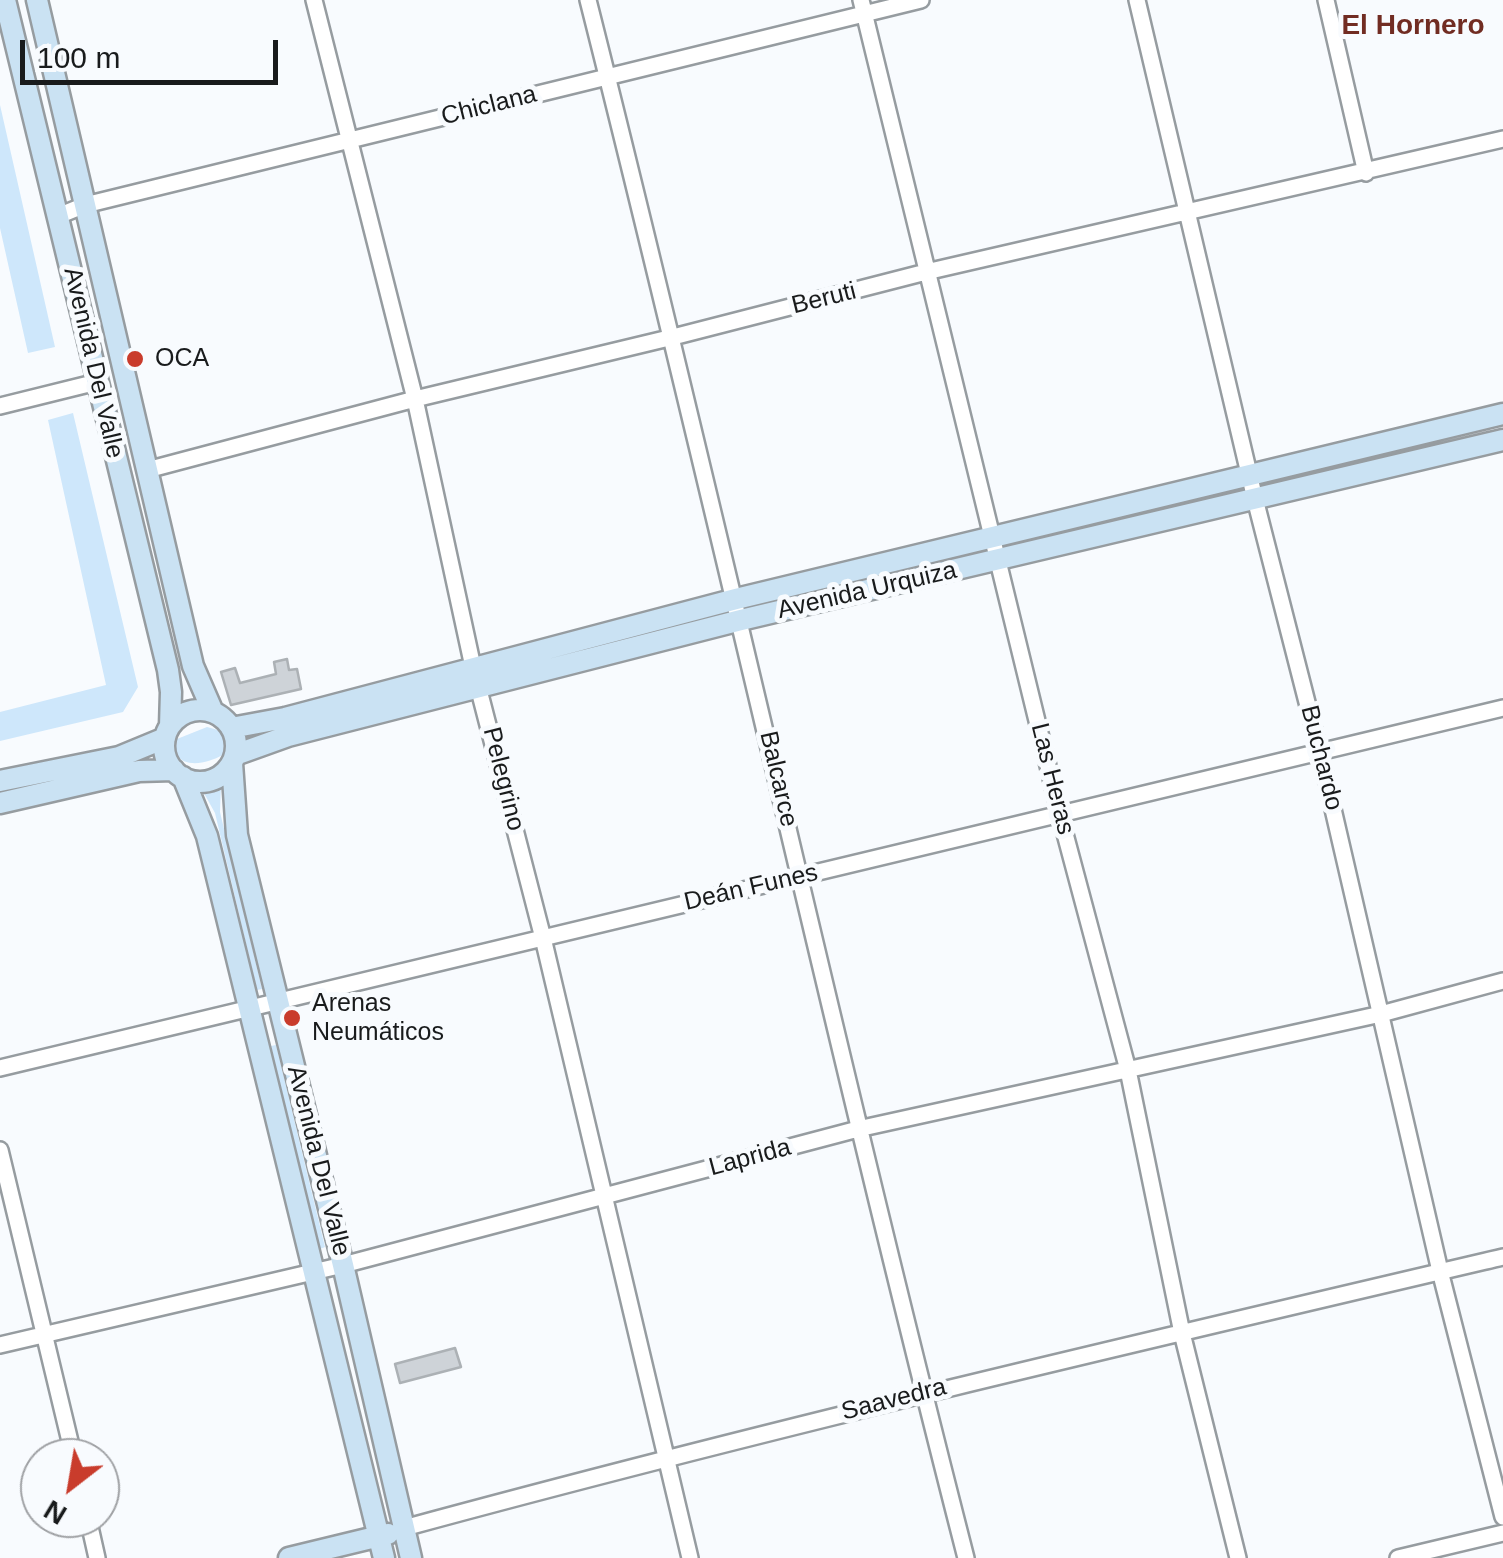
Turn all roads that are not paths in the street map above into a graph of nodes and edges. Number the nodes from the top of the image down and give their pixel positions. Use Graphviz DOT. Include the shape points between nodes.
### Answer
graph roads {
  1 [pos="5,0"];
  2 [pos="37,0"];
  3 [pos="314,0"];
  4 [pos="588,0"];
  5 [pos="921,0"];
  6 [pos="1137,0"];
  7 [pos="1326,0"];
  8 [pos="863,7"];
  9 [pos="607,76"];
  10 [pos="1503,139"];
  11 [pos="350,140"];
  12 [pos="1366,172"];
  13 [pos="85,205"];
  14 [pos="1188,212"];
  15 [pos="58,216"];
  16 [pos="926,272"];
  17 [pos="673,338"];
  18 [pos="97,382"];
  19 [pos="415,399"];
  20 [pos="0,406"];
  21 [pos="1503,414"];
  22 [pos="1503,440"];
  23 [pos="147,470"];
  24 [pos="1249,473"];
  25 [pos="1254,498"];
  26 [pos="994,535"];
  27 [pos="999,560"];
  28 [pos="738,609"];
  29 [pos="473,667"];
  30 [pos="480,688"];
  31 [pos="1503,708"];
  32 [pos="213,712"];
  33 [pos="232,728"];
  34 [pos="167,732"];
  35 [pos="1320,753"];
  36 [pos="233,759"];
  37 [pos="178,774"];
  38 [pos="0,780"];
  39 [pos="0,803"];
  40 [pos="1060,815"];
  41 [pos="801,876"];
  42 [pos="543,938"];
  43 [pos="1503,982"];
  44 [pos="278,1002"];
  45 [pos="251,1008"];
  46 [pos="1381,1014"];
  47 [pos="0,1068"];
  48 [pos="1128,1070"];
  49 [pos="858,1130"];
  50 [pos="0,1150"];
  51 [pos="605,1197"];
  52 [pos="1503,1257"];
  53 [pos="344,1265"];
  54 [pos="315,1269"];
  55 [pos="1440,1272"];
  56 [pos="1182,1334"];
  57 [pos="45,1335"];
  58 [pos="0,1346"];
  59 [pos="924,1393"];
  60 [pos="69,1438"];
  61 [pos="666,1456"];
  62 [pos="1503,1517"];
  63 [pos="404,1528"];
  64 [pos="1503,1533"];
  65 [pos="382,1548"];
  66 [pos="289,1558"];
  67 [pos="412,1558"];
  68 [pos="690,1558"];
  69 [pos="966,1558"];
  70 [pos="1238,1558"];
  71 [pos="1398,1558"];
  1 -- 15 [label="main road, Avenida Del Valle"];
  2 -- 13 [label="main road, Avenida Del Valle"];
  3 -- 11 [label="street, Pelegrino"];
  4 -- 9 [label="street, Balcarce"];
  5 -- 8 [label="street, Chiclana"];
  6 -- 14 [label="street, Buchardo"];
  7 -- 12 [label="street"];
  8 -- 9 [label="street, Chiclana"];
  8 -- 16 [label="street, Las Heras"];
  9 -- 11 [label="street, Chiclana"];
  9 -- 17 [label="street, Balcarce"];
  10 -- 12 [label="street, Beruti"];
  11 -- 13 [label="street, Chiclana"];
  11 -- 19 [label="street, Pelegrino"];
  12 -- 14 [label="street, Beruti"];
  13 -- 15 [label="street, Chiclana"];
  13 -- 23 [label="main road, Avenida Del Valle"];
  14 -- 16 [label="street, Beruti"];
  14 -- 24 [label="street, Buchardo"];
  15 -- 18 [label="main road, Avenida Del Valle"];
  16 -- 17 [label="street, Beruti"];
  16 -- 26 [label="street, Las Heras"];
  17 -- 19 [label="street, Beruti"];
  17 -- 28 [label="street, Balcarce"];
  18 -- 20 [label="street"];
  18 -- 34 [label="main road, Avenida Del Valle" via="168,670"];
  19 -- 23 [label="street, Beruti"];
  19 -- 29 [label="street, Pelegrino"];
  21 -- 24 [label="main road"];
  22 -- 25 [label="main road, Avenida Urquiza"];
  23 -- 32 [label="main road, Avenida Del Valle" via="193,666"];
  24 -- 25 [label="street, Buchardo"];
  24 -- 26 [label="main road"];
  25 -- 27 [label="main road, Avenida Urquiza"];
  25 -- 35 [label="street, Buchardo"];
  26 -- 27 [label="street, Las Heras"];
  26 -- 28 [label="main road"];
  27 -- 28 [label="main road, Avenida Urquiza"];
  27 -- 40 [label="street, Las Heras"];
  28 -- 29 [label="main road"];
  28 -- 30 [label="main road, Avenida Urquiza"];
  28 -- 41 [label="street, Balcarce"];
  29 -- 30 [label="street, Pelegrino"];
  29 -- 33 [label="main road"];
  30 -- 36 [label="main road, Avenida Urquiza" via="288,736"];
  30 -- 42 [label="street, Pelegrino"];
  31 -- 35 [label="street, Deán Funes"];
  32 -- 33 [label="main road"];
  32 -- 34 [label="main road" via="189,712"];
  33 -- 36 [label="main road"];
  34 -- 37 [label="main road" via="164,750"];
  34 -- 38 [label="main road" via="119,757"];
  35 -- 40 [label="street, Deán Funes"];
  35 -- 46 [label="street, Buchardo"];
  36 -- 37 [label="main road" via="205,782"];
  36 -- 44 [label="main road, Avenida Del Valle" via="237,835"];
  37 -- 39 [label="main road" via="140,770"];
  37 -- 45 [label="main road, Avenida Del Valle" via="207,836"];
  40 -- 41 [label="street, Deán Funes"];
  40 -- 48 [label="street, Las Heras"];
  41 -- 42 [label="street, Deán Funes"];
  41 -- 49 [label="street, Balcarce"];
  42 -- 44 [label="street, Deán Funes"];
  42 -- 51 [label="street, Pelegrino"];
  43 -- 46 [label="street, Laprida"];
  44 -- 45 [label="street, Deán Funes"];
  44 -- 53 [label="main road, Avenida Del Valle"];
  45 -- 47 [label="street, Deán Funes"];
  45 -- 54 [label="main road, Avenida Del Valle"];
  46 -- 48 [label="street, Laprida"];
  46 -- 55 [label="street, Buchardo"];
  48 -- 49 [label="street, Laprida"];
  48 -- 56 [label="street, Las Heras"];
  49 -- 51 [label="street, Laprida"];
  49 -- 59 [label="street, Balcarce"];
  50 -- 57 [label="street"];
  51 -- 53 [label="street, Laprida"];
  51 -- 61 [label="street, Pelegrino"];
  52 -- 55 [label="street, Saavedra"];
  53 -- 54 [label="street, Laprida"];
  53 -- 63 [label="main road, Avenida Del Valle"];
  54 -- 57 [label="street, Laprida"];
  54 -- 65 [label="main road, Avenida Del Valle"];
  55 -- 56 [label="street, Saavedra"];
  55 -- 62 [label="street, Buchardo"];
  56 -- 59 [label="street, Saavedra"];
  56 -- 70 [label="street, Las Heras"];
  57 -- 58 [label="street, Laprida"];
  57 -- 60 [label="street"];
  59 -- 61 [label="street, Saavedra"];
  59 -- 69 [label="street, Balcarce"];
  61 -- 63 [label="street, Saavedra"];
  61 -- 68 [label="street, Pelegrino"];
  63 -- 65 [label="main road, Saavedra"];
  63 -- 67 [label="main road, Avenida Del Valle"];
  64 -- 71 [label="street"];
  65 -- 66 [label="main road, Saavedra"];
}
